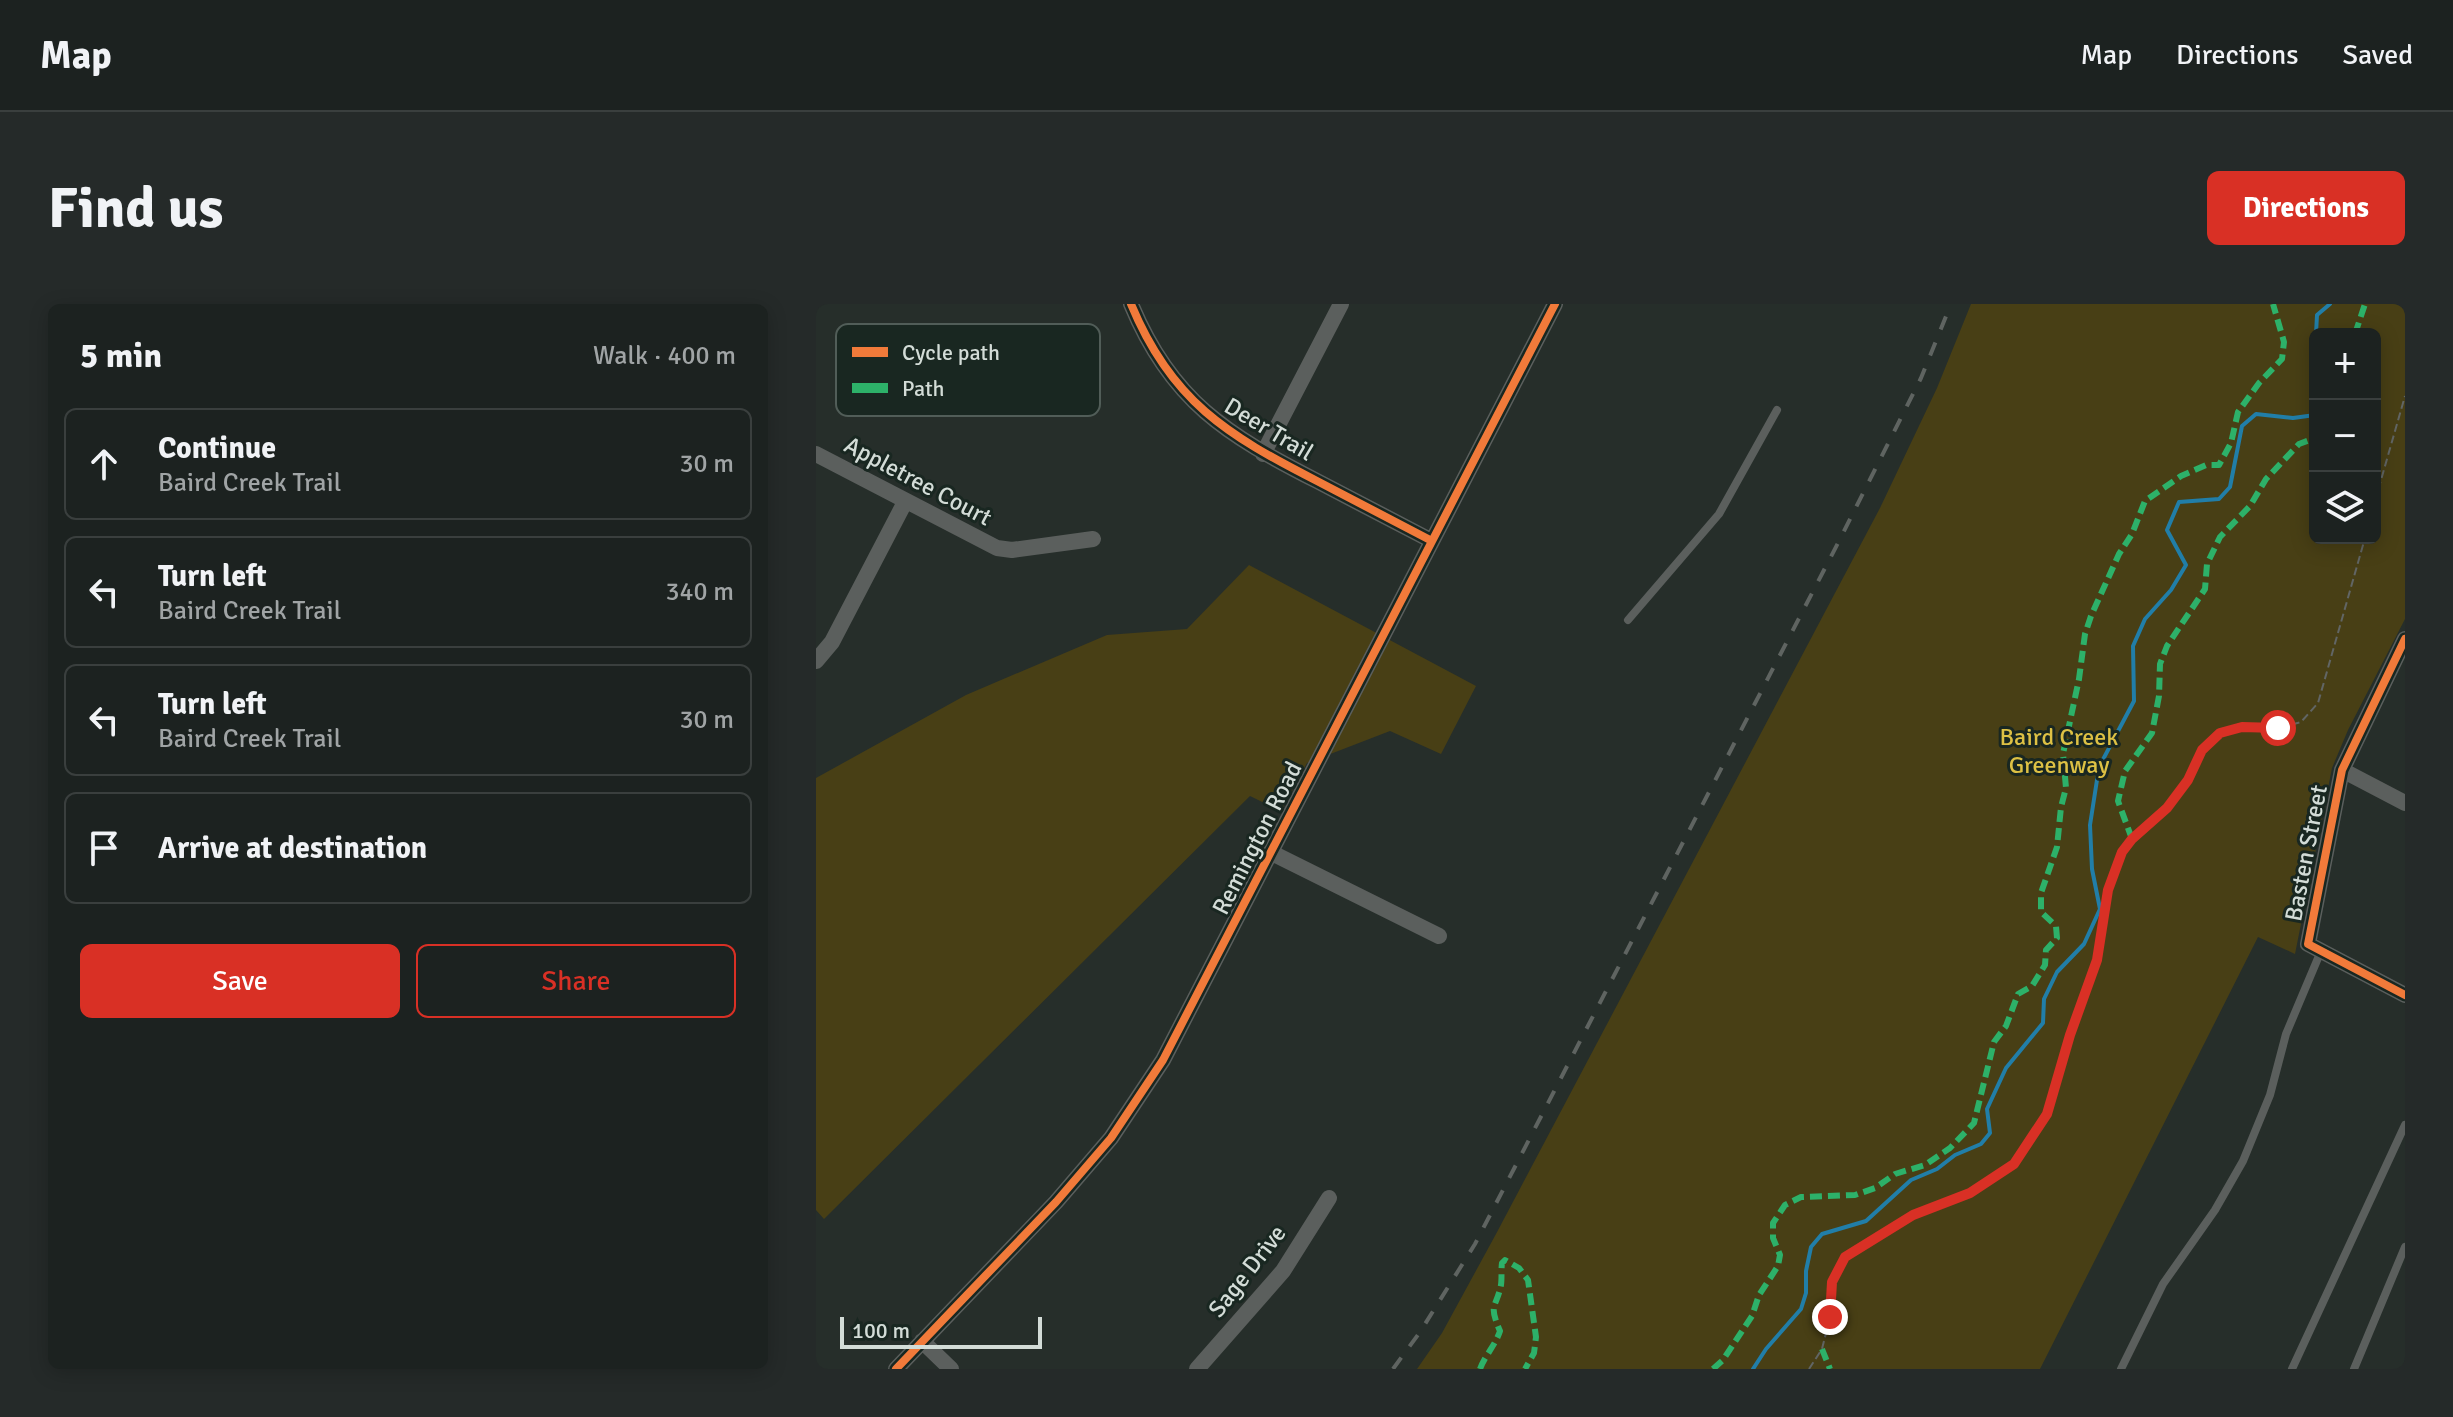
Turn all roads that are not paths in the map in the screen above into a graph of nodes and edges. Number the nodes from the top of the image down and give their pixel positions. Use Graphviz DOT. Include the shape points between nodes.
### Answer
graph roads {
  1 [pos="1131,304"];
  2 [pos="1341,304"];
  3 [pos="1555,304"];
  4 [pos="1777,410"];
  5 [pos="816,454"];
  6 [pos="1263,454"];
  7 [pos="905,502"];
  8 [pos="1093,539"];
  9 [pos="1432,541"];
  10 [pos="1628,620"];
  11 [pos="2405,639"];
  12 [pos="816,661"];
  13 [pos="2342,770"];
  14 [pos="2405,803"];
  15 [pos="1272,853"];
  16 [pos="1439,936"];
  17 [pos="2315,948"];
  18 [pos="2405,995"];
  19 [pos="2405,1125"];
  20 [pos="1329,1198"];
  21 [pos="2405,1247"];
  22 [pos="922,1341"];
  23 [pos="896,1369"];
  24 [pos="951,1369"];
  25 [pos="1197,1369"];
  26 [pos="2121,1369"];
  27 [pos="2292,1369"];
  28 [pos="2354,1369"];
  1 -- 6 [label="street, Deer Trail" via="1153,351 1188,397"];
  2 -- 6 [label="street"];
  3 -- 9 [label="street, Remington Road"];
  4 -- 10 [label="lane" via="1719,514"];
  5 -- 7 [label="street, Appletree Court"];
  6 -- 9 [label="street, Deer Trail"];
  7 -- 8 [label="street, Appletree Court" via="997,548"];
  7 -- 12 [label="street" via="832,642"];
  9 -- 15 [label="street, Remington Road"];
  11 -- 13 [label="street, Basten Street"];
  13 -- 14 [label="street"];
  13 -- 17 [label="street, Basten Street"];
  15 -- 16 [label="street"];
  15 -- 22 [label="street, Remington Road" via="1163,1060 1111,1138"];
  17 -- 18 [label="street"];
  17 -- 26 [label="lane" via="2270,1095 2243,1161 2163,1284"];
  19 -- 27 [label="lane"];
  20 -- 25 [label="street, Sage Drive" via="1283,1271"];
  21 -- 28 [label="lane"];
  22 -- 23 [label="street, Remington Road"];
  22 -- 24 [label="street"];
}
